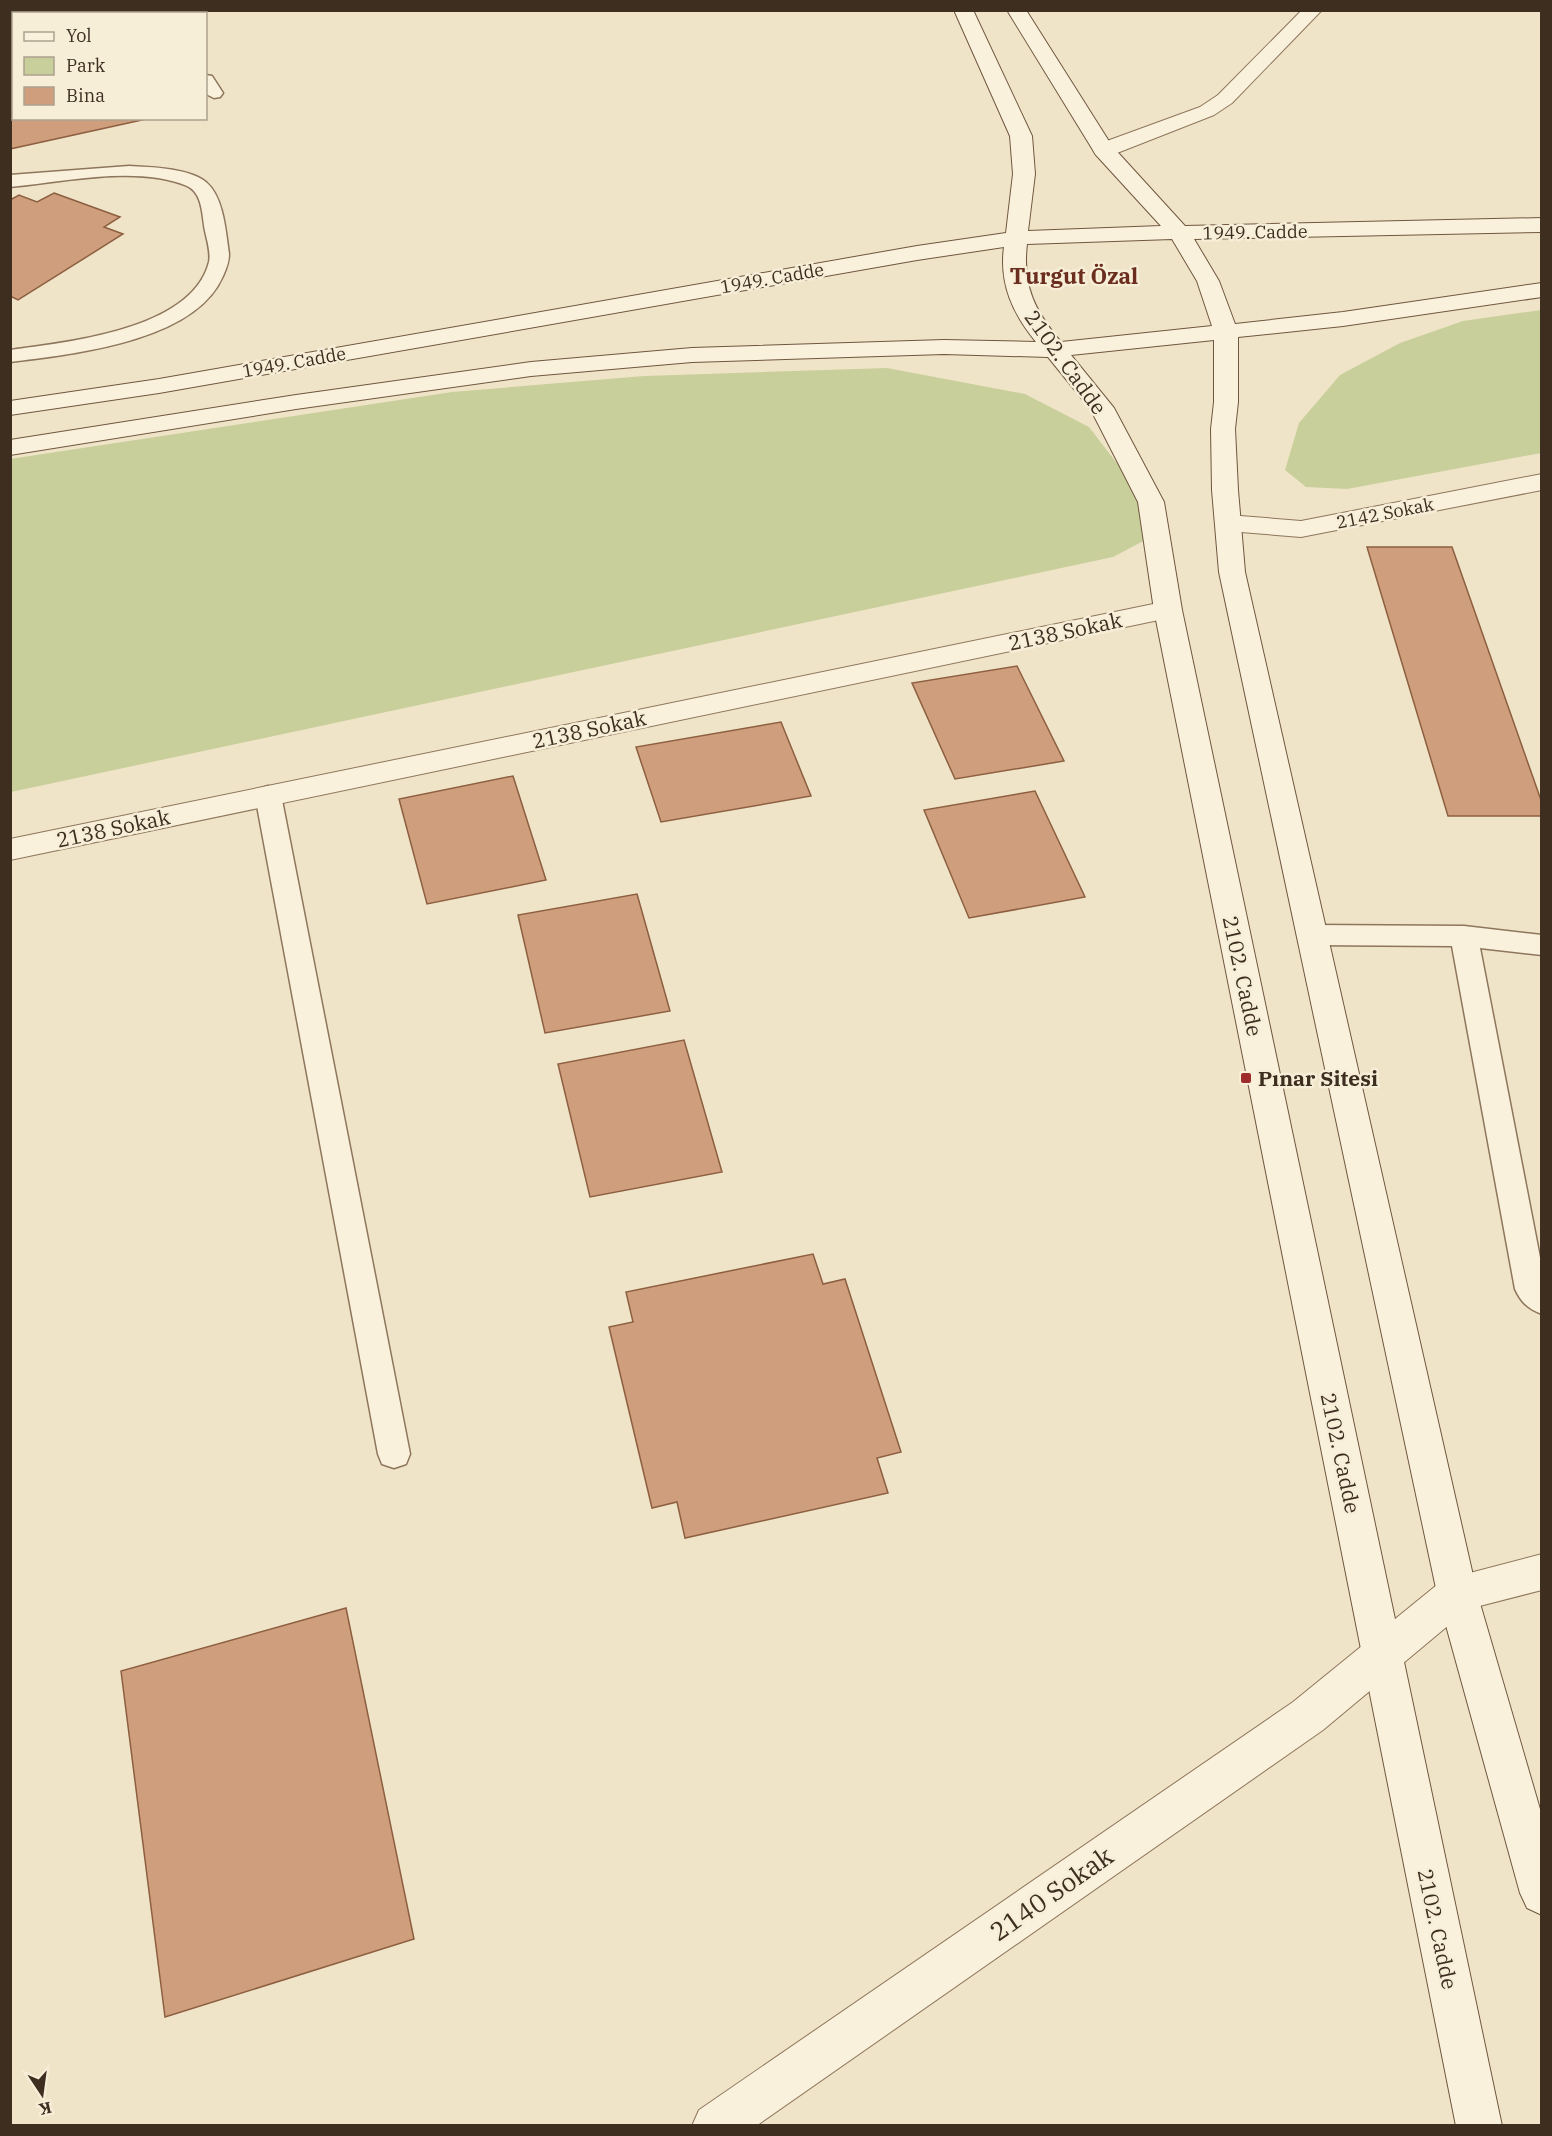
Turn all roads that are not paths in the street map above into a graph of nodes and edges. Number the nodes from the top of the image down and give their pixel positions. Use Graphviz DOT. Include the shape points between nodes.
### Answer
graph roads {
  1 [pos="963,10"];
  2 [pos="1016,10"];
  3 [pos="1312,10"];
  4 [pos="1104,150"];
  5 [pos="10,181"];
  6 [pos="1542,225"];
  7 [pos="1180,234"];
  8 [pos="1017,238"];
  9 [pos="1542,290"];
  10 [pos="1226,332"];
  11 [pos="1054,350"];
  12 [pos="10,356"];
  13 [pos="10,408"];
  14 [pos="10,448"];
  15 [pos="1542,482"];
  16 [pos="1228,523"];
  17 [pos="1168,610"];
  18 [pos="268,795"];
  19 [pos="10,850"];
  20 [pos="1312,934"];
  21 [pos="1464,936"];
  22 [pos="1542,945"];
  23 [pos="1542,1300"];
  24 [pos="394,1454"];
  25 [pos="1542,1572"];
  26 [pos="1457,1593"];
  27 [pos="1382,1653"];
  28 [pos="1542,1893"];
  29 [pos="715,2126"];
  30 [pos="1479,2126"];
  1 -- 8 [label="street, 2102. Cadde" via="1021,136 1024,174"];
  2 -- 4 [label="street"];
  3 -- 4 [label="street" via="1225,99 1207,111"];
  4 -- 7 [label="street"];
  5 -- 12 [label="lane" via="121,172 185,179 206,192 219,252 216,270 206,289 156,324 107,341"];
  6 -- 7 [label="street, 1949. Cadde"];
  7 -- 8 [label="street, 1949. Cadde"];
  7 -- 10 [label="street" via="1208,281"];
  8 -- 11 [label="street, 2102. Cadde" via="1013,263 1017,290 1030,320"];
  8 -- 13 [label="street, 1949. Cadde" via="159,386"];
  9 -- 10 [label="street, 1949. Cadde"];
  10 -- 11 [label="street, 1949. Cadde"];
  10 -- 16 [label="street" via="1223,429"];
  11 -- 14 [label="street, 1949. Cadde" via="944,348 692,355 531,369"];
  11 -- 17 [label="street, 2102. Cadde" via="1102,408 1151,502"];
  15 -- 16 [label="street, 2142 Sokak" via="1301,530"];
  16 -- 20 [label="street" via="1232,572"];
  17 -- 18 [label="street, 2138 Sokak"];
  17 -- 27 [label="street, 2102. Cadde"];
  18 -- 19 [label="street, 2138 Sokak"];
  18 -- 24 [label="lane"];
  20 -- 21 [label="lane"];
  20 -- 26 [label="street"];
  21 -- 22 [label="lane"];
  21 -- 23 [label="lane" via="1530,1289"];
  25 -- 26 [label="street"];
  26 -- 27 [label="street, 2140 Sokak"];
  26 -- 28 [label="street"];
  27 -- 29 [label="street, 2140 Sokak" via="1308,1716"];
  27 -- 30 [label="street, 2102. Cadde"];
}
